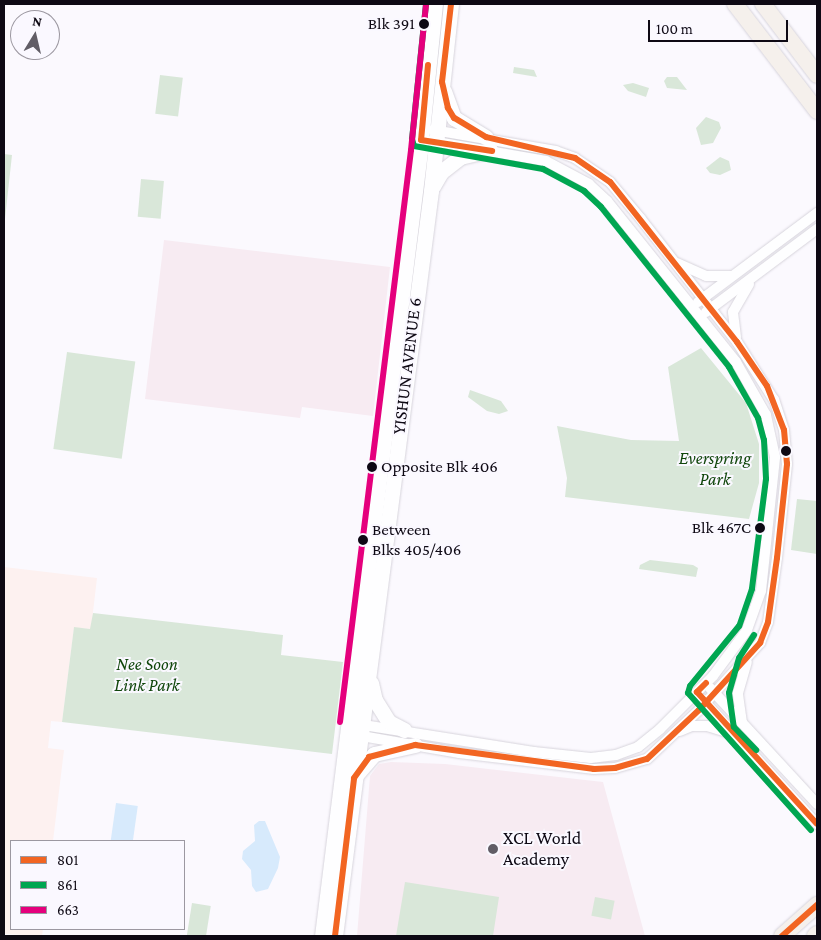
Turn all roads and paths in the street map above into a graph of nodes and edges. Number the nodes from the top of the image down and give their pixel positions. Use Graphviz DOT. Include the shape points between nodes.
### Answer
graph roads {
  1 [pos="435,4"];
  2 [pos="451,4"];
  3 [pos="735,4"];
  4 [pos="763,4"];
  5 [pos="817,75"];
  6 [pos="442,82"];
  7 [pos="817,110"];
  8 [pos="429,135"];
  9 [pos="488,144"];
  10 [pos="431,191"];
  11 [pos="817,213"];
  12 [pos="817,229"];
  13 [pos="674,261"];
  14 [pos="732,276"];
  15 [pos="752,279"];
  16 [pos="702,299"];
  17 [pos="691,307"];
  18 [pos="710,309"];
  19 [pos="699,318"];
  20 [pos="737,342"];
  21 [pos="380,592"];
  22 [pos="362,623"];
  23 [pos="747,661"];
  24 [pos="370,671"];
  25 [pos="706,684"];
  26 [pos="697,692"];
  27 [pos="715,693"];
  28 [pos="706,702"];
  29 [pos="742,723"];
  30 [pos="355,729"];
  31 [pos="404,730"];
  32 [pos="677,732"];
  33 [pos="734,734"];
  34 [pos="415,744"];
  35 [pos="354,778"];
  36 [pos="817,804"];
  37 [pos="817,824"];
  38 [pos="817,905"];
  39 [pos="322,936"];
  40 [pos="335,936"];
  41 [pos="782,936"];
  1 -- 8 [label="main road, YISHUN AVENUE 6"];
  2 -- 6 [label="main road, YISHUN AVENUE 6"];
  3 -- 7 [label="main road"];
  4 -- 5 [label="main road"];
  6 -- 8 [label="main road, YISHUN AVENUE 6"];
  6 -- 9 [label="main road" via="448,108 454,118"];
  8 -- 9 [label="street"];
  8 -- 10 [label="main road, YISHUN AVENUE 6"];
  8 -- 22 [label="main road, YISHUN AVENUE 6"];
  9 -- 10 [label="main road" via="460,157 442,172"];
  9 -- 13 [label="street" via="556,151 593,168 610,182"];
  9 -- 17 [label="street" via="546,160 588,184 607,201"];
  10 -- 21 [label="main road, YISHUN AVENUE 6"];
  11 -- 14 [label="street"];
  12 -- 15 [label="street"];
  13 -- 14 [label="street" via="706,276"];
  13 -- 16 [label="street"];
  14 -- 16 [label="street"];
  15 -- 18 [label="street"];
  15 -- 20 [label="street" via="732,312"];
  16 -- 17 [label="street"];
  16 -- 18 [label="street"];
  17 -- 19 [label="street"];
  18 -- 19 [label="street"];
  18 -- 20 [label="street"];
  19 -- 25 [label="street" via="751,386 766,415 775,458 761,591 756,610 734,651"];
  20 -- 23 [label="street" via="774,400 784,430 787,464 768,622 760,643"];
  21 -- 22 [label="main road" via="374,602 372,618"];
  21 -- 24 [label="main road, YISHUN AVENUE 6"];
  22 -- 30 [label="main road, YISHUN AVENUE 6"];
  23 -- 27 [label="street"];
  23 -- 29 [label="street" via="738,693"];
  24 -- 30 [label="main road, YISHUN AVENUE 6"];
  24 -- 31 [label="main road" via="372,693 379,706 389,722"];
  25 -- 26 [label="street"];
  25 -- 27 [label="street"];
  26 -- 28 [label="street"];
  26 -- 31 [label="street" via="646,741 616,755 591,758 534,752"];
  27 -- 28 [label="street"];
  27 -- 29 [label="street"];
  28 -- 32 [label="street"];
  28 -- 33 [label="street"];
  29 -- 36 [label="street"];
  30 -- 31 [label="street"];
  30 -- 34 [label="street"];
  30 -- 35 [label="main road, YISHUN AVENUE 6"];
  30 -- 39 [label="main road, YISHUN AVENUE 6"];
  32 -- 33 [label="street" via="692,726 707,726"];
  32 -- 34 [label="street" via="647,759 615,768 594,769"];
  33 -- 37 [label="street"];
  34 -- 35 [label="main road" via="374,754"];
  35 -- 40 [label="main road, YISHUN AVENUE 6"];
  38 -- 41 [label="main road"];
}
